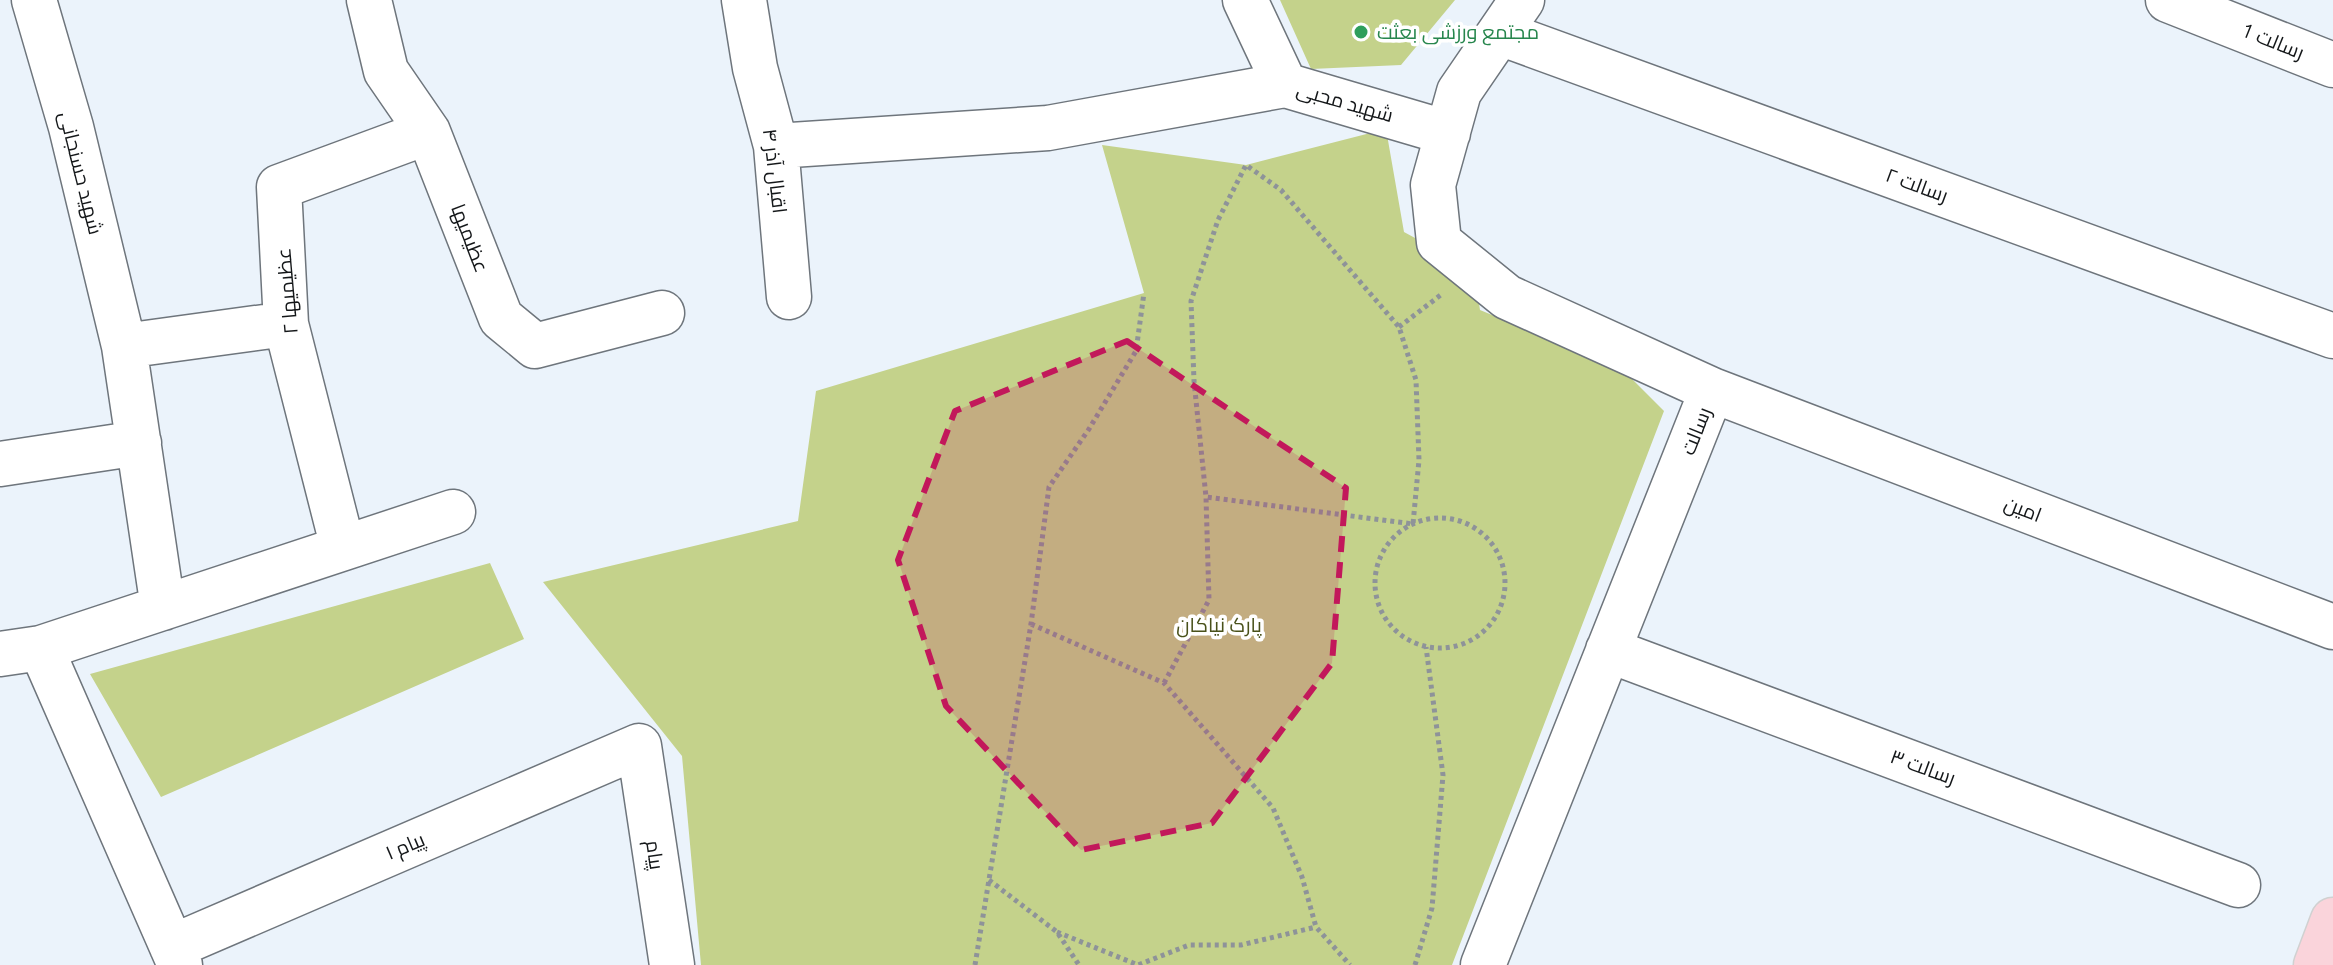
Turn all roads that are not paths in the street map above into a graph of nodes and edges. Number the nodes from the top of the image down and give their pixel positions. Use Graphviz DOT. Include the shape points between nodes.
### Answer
graph roads {
  1 [pos="34,0"];
  2 [pos="369,0"];
  3 [pos="744,0"];
  4 [pos="1245,0"];
  5 [pos="2168,0"];
  6 [pos="1511,16"];
  7 [pos="2333,65"];
  8 [pos="1285,85"];
  9 [pos="428,132"];
  10 [pos="1448,133"];
  11 [pos="776,146"];
  12 [pos="789,297"];
  13 [pos="662,313"];
  14 [pos="286,324"];
  15 [pos="2333,336"];
  16 [pos="124,346"];
  17 [pos="1712,390"];
  18 [pos="139,443"];
  19 [pos="0,464"];
  20 [pos="453,512"];
  21 [pos="343,548"];
  22 [pos="163,608"];
  23 [pos="2333,627"];
  24 [pos="1608,650"];
  25 [pos="21,651"];
  26 [pos="639,746"];
  27 [pos="2238,885"];
  28 [pos="2333,920"];
  29 [pos="176,956"];
  30 [pos="672,965"];
  31 [pos="1483,965"];
  32 [pos="2316,965"];
  1 -- 16 [label="street, شهید حسنجانی"];
  2 -- 9 [label="street, عظیمیها" via="386,71"];
  3 -- 11 [label="street, اقبال آذر ۴"];
  4 -- 8 [label="street, شهید محبی"];
  5 -- 7 [label="street, رسالت 1"];
  6 -- 10 [label="street, رسالت" via="1459,92"];
  6 -- 15 [label="street, رسالت ۲"];
  8 -- 10 [label="street, شهید محبی"];
  8 -- 11 [label="street" via="1048,128"];
  9 -- 13 [label="street, عظیمیها" via="501,318 535,346"];
  9 -- 14 [label="street, عظیمیها ۲" via="279,187"];
  10 -- 17 [label="street, رسالت" via="1433,185 1439,242 1507,297"];
  11 -- 12 [label="street, اقبال آذر ۴"];
  14 -- 16 [label="street"];
  14 -- 21 [label="street, عظیمیها ۲"];
  16 -- 18 [label="street, شهید حسنجانی"];
  17 -- 23 [label="street, امین"];
  17 -- 24 [label="street, رسالت"];
  18 -- 19 [label="street"];
  18 -- 22 [label="street, شهید حسنجانی"];
  20 -- 21 [label="street"];
  21 -- 22 [label="street"];
  22 -- 25 [label="street"];
  24 -- 27 [label="street, رسالت ۳"];
  24 -- 31 [label="street, رسالت"];
  25 -- 29 [label="street"];
  26 -- 29 [label="street, پیام ۱"];
  26 -- 30 [label="street, پیام"];
  28 -- 32 [label="main road"];
}
